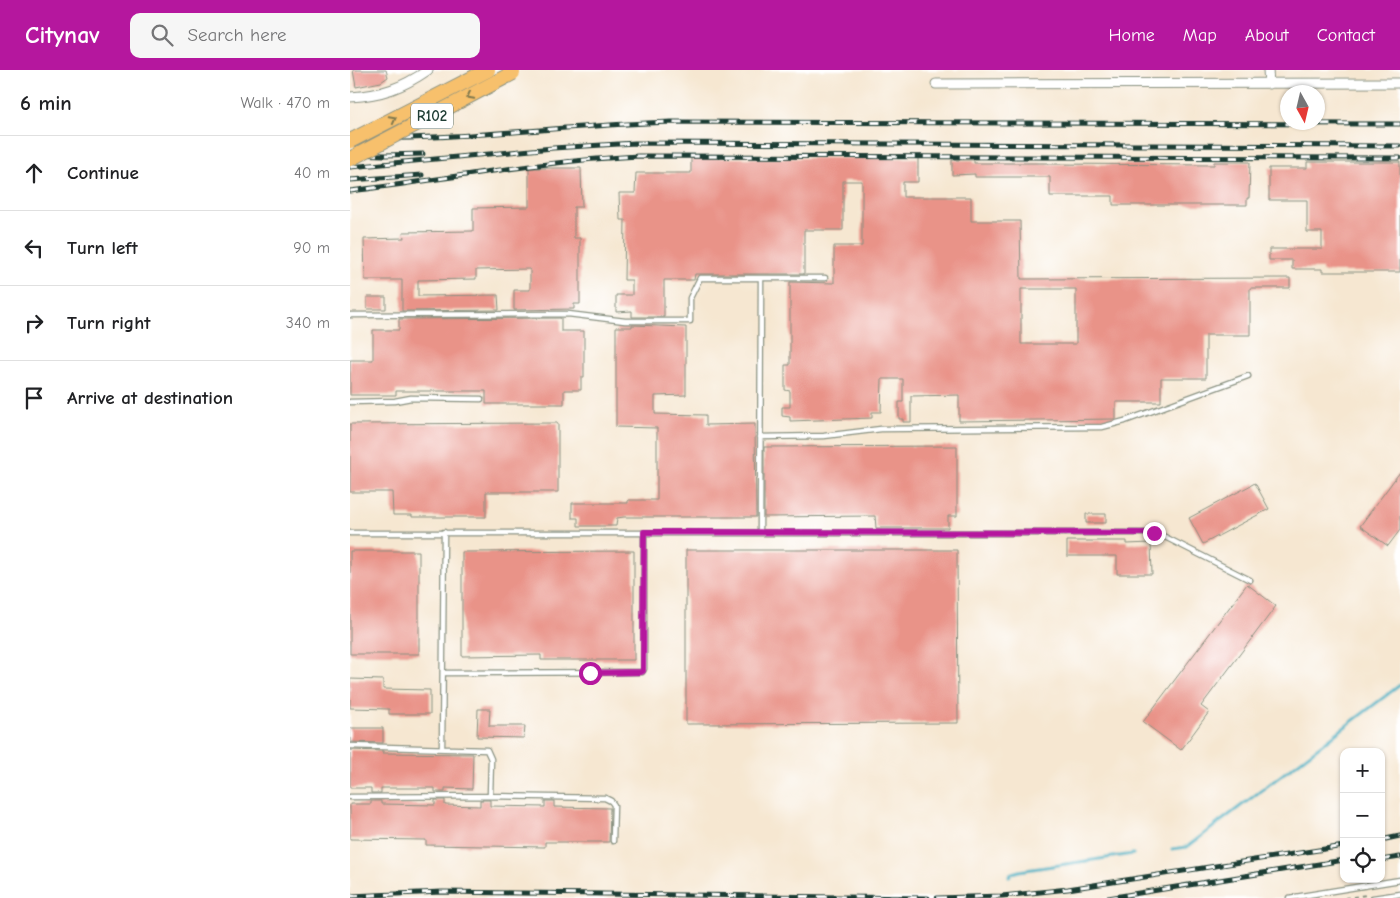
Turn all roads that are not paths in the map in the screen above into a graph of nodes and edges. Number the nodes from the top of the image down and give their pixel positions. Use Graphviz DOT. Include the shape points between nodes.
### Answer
graph roads {
  1 [pos="428,70"];
  2 [pos="488,70"];
  3 [pos="1268,70"];
  4 [pos="514,73"];
  5 [pos="1400,83"];
  6 [pos="936,84"];
  7 [pos="1268,84"];
  8 [pos="350,97"];
  9 [pos="350,141"];
  10 [pos="350,159"];
  11 [pos="761,278"];
  12 [pos="825,278"];
  13 [pos="350,315"];
  14 [pos="1248,376"];
  15 [pos="481,399"];
  16 [pos="350,402"];
  17 [pos="760,437"];
  18 [pos="444,532"];
  19 [pos="644,532"];
  20 [pos="350,533"];
  21 [pos="760,533"];
  22 [pos="1250,580"];
  23 [pos="443,673"];
  24 [pos="350,746"];
  25 [pos="442,747"];
  26 [pos="350,796"];
  27 [pos="490,796"];
  28 [pos="613,841"];
  29 [pos="1400,880"];
  30 [pos="1400,894"];
  31 [pos="1288,898"];
  32 [pos="1373,898"];
  1 -- 8 [label="street" via="398,88"];
  9 -- 2 [label="main road, R102, one-way, bridge"];
  3 -- 7 [label="street"];
  4 -- 10 [label="main road, R102, one-way, bridge"];
  5 -- 7 [label="street"];
  6 -- 7 [label="street"];
  11 -- 12 [label="lane"];
  11 -- 13 [label="lane" via="700,278 690,298 690,321 625,321 568,314"];
  11 -- 17 [label="lane"];
  14 -- 17 [label="lane" via="1102,427 881,428 824,436"];
  15 -- 16 [label="lane" via="411,398"];
  17 -- 21 [label="lane"];
  18 -- 19 [label="lane"];
  18 -- 20 [label="lane"];
  18 -- 23 [label="lane"];
  19 -- 21 [label="lane"];
  19 -- 23 [label="lane" via="642,672"];
  21 -- 22 [label="lane" via="1158,534"];
  23 -- 25 [label="lane"];
  24 -- 25 [label="lane"];
  25 -- 27 [label="lane" via="487,750 491,759"];
  26 -- 27 [label="lane"];
  27 -- 28 [label="lane" via="605,798 614,805"];
  29 -- 31 [label="lane"];
  30 -- 32 [label="lane"];
}
